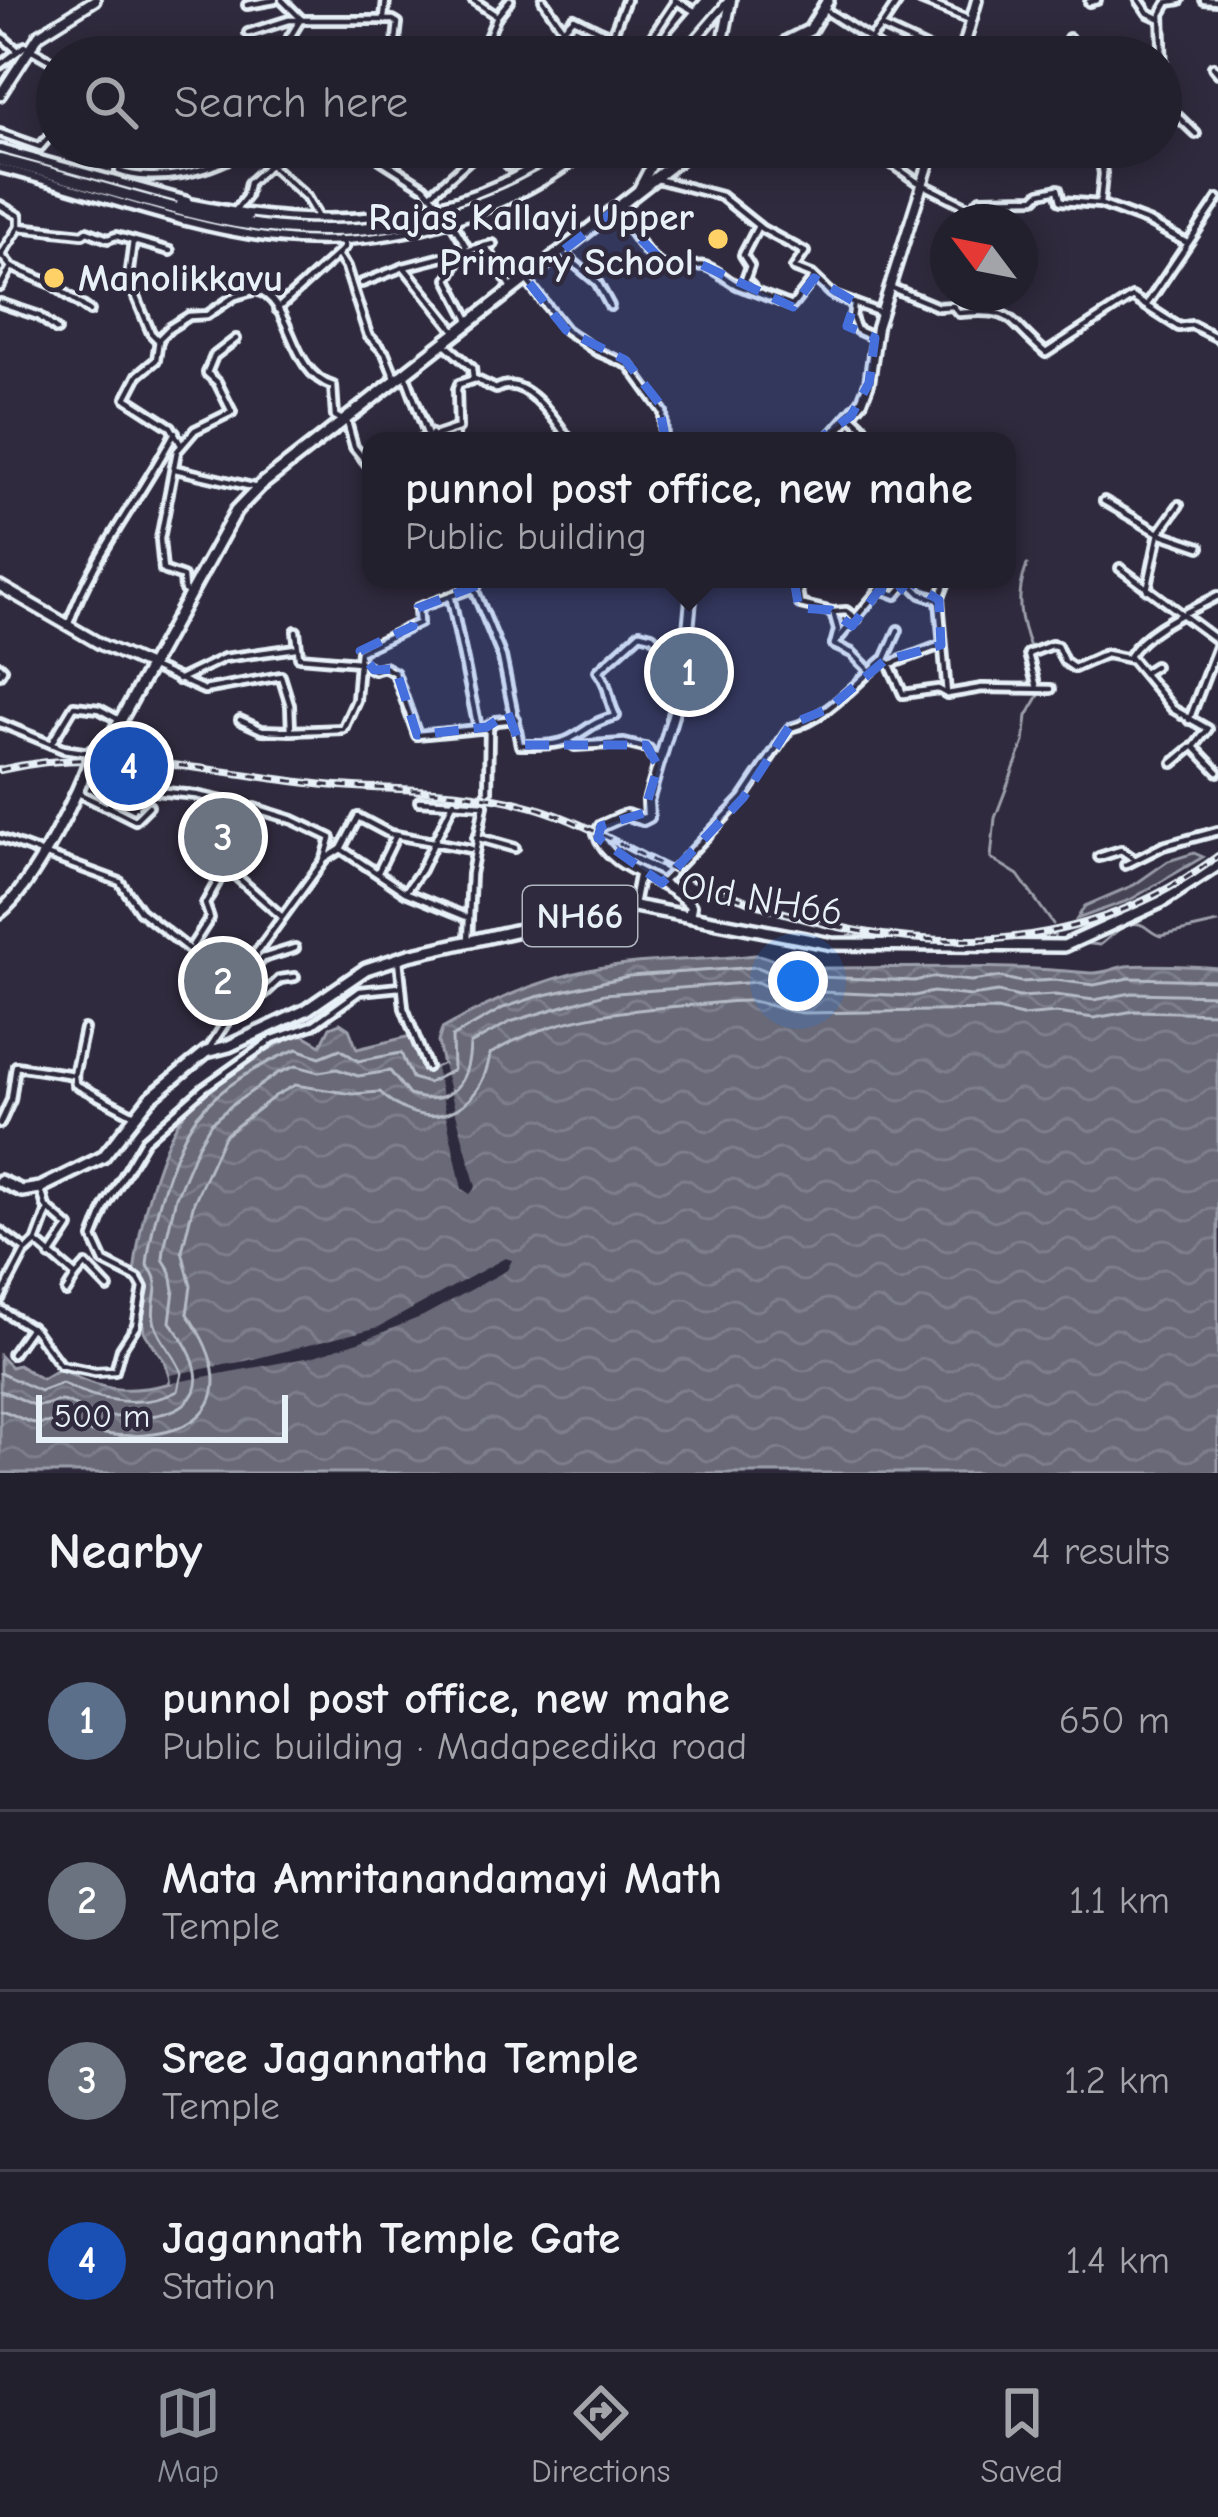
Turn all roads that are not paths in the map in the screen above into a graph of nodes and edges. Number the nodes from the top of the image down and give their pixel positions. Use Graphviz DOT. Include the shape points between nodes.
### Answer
graph roads {
  1 [pos="279,0"];
  2 [pos="386,0"];
  3 [pos="472,0"];
  4 [pos="510,0"];
  5 [pos="543,0"];
  6 [pos="626,0"];
  7 [pos="675,0"];
  8 [pos="721,0"];
  9 [pos="898,0"];
  10 [pos="920,0"];
  11 [pos="977,0"];
  12 [pos="1139,0"];
  13 [pos="1180,0"];
  14 [pos="1204,0"];
  15 [pos="92,1"];
  16 [pos="1218,1"];
  17 [pos="247,4"];
  18 [pos="826,4"];
  19 [pos="696,12"];
  20 [pos="497,16"];
  21 [pos="301,19"];
  22 [pos="1161,19"];
  23 [pos="384,20"];
  24 [pos="971,21"];
  25 [pos="881,27"];
  26 [pos="563,28"];
  27 [pos="602,32"];
  28 [pos="248,33"];
  29 [pos="0,34"];
  30 [pos="38,36"];
  31 [pos="291,36"];
  32 [pos="396,36"];
  33 [pos="489,36"];
  34 [pos="568,36"];
  35 [pos="598,36"];
  36 [pos="608,36"];
  37 [pos="612,36"];
  38 [pos="653,36"];
  39 [pos="677,36"];
  40 [pos="683,36"];
  41 [pos="693,36"];
  42 [pos="720,36"];
  43 [pos="798,36"];
  44 [pos="866,36"];
  45 [pos="873,36"];
  46 [pos="900,36"];
  47 [pos="967,36"];
  48 [pos="1162,36"];
  49 [pos="36,40"];
  50 [pos="31,47"];
  51 [pos="36,50"];
  52 [pos="18,51"];
  53 [pos="0,65"];
  54 [pos="0,94"];
  55 [pos="1182,120"];
  56 [pos="0,133"];
  57 [pos="1196,134"];
  58 [pos="36,146"];
  59 [pos="0,158"];
  60 [pos="36,166"];
  61 [pos="36,167"];
  62 [pos="40,168"];
  63 [pos="44,168"];
  64 [pos="200,168"];
  65 [pos="265,168"];
  66 [pos="272,168"];
  67 [pos="393,168"];
  68 [pos="462,168"];
  69 [pos="531,168"];
  70 [pos="541,168"];
  71 [pos="553,168"];
  72 [pos="564,168"];
  73 [pos="650,168"];
  74 [pos="668,168"];
  75 [pos="900,168"];
  76 [pos="928,168"];
  77 [pos="1102,168"];
  78 [pos="118,171"];
  79 [pos="656,178"];
  80 [pos="923,183"];
  81 [pos="638,193"];
  82 [pos="431,194"];
  83 [pos="1218,199"];
  84 [pos="1100,203"];
  85 [pos="0,205"];
  86 [pos="441,206"];
  87 [pos="235,211"];
  88 [pos="614,211"];
  89 [pos="451,220"];
  90 [pos="320,221"];
  91 [pos="758,226"];
  92 [pos="19,227"];
  93 [pos="339,239"];
  94 [pos="133,241"];
  95 [pos="1188,244"];
  96 [pos="465,250"];
  97 [pos="170,251"];
  98 [pos="561,252"];
  99 [pos="338,255"];
  100 [pos="0,258"];
  101 [pos="404,267"];
  102 [pos="11,268"];
  103 [pos="814,278"];
  104 [pos="526,279"];
  105 [pos="362,283"];
  106 [pos="0,287"];
  107 [pos="752,287"];
  108 [pos="890,287"];
  109 [pos="513,289"];
  110 [pos="855,302"];
  111 [pos="0,303"];
  112 [pos="1147,305"];
  113 [pos="610,306"];
  114 [pos="277,309"];
  115 [pos="90,311"];
  116 [pos="881,313"];
  117 [pos="470,322"];
  118 [pos="57,330"];
  119 [pos="457,333"];
  120 [pos="874,338"];
  121 [pos="1218,338"];
  122 [pos="236,339"];
  123 [pos="159,341"];
  124 [pos="444,343"];
  125 [pos="400,376"];
  126 [pos="473,379"];
  127 [pos="851,416"];
  128 [pos="345,420"];
  129 [pos="175,432"];
  130 [pos="428,432"];
  131 [pos="442,432"];
  132 [pos="564,432"];
  133 [pos="664,432"];
  134 [pos="836,432"];
  135 [pos="862,432"];
  136 [pos="182,446"];
  137 [pos="362,457"];
  138 [pos="175,470"];
  139 [pos="257,488"];
  140 [pos="1104,501"];
  141 [pos="1179,505"];
  142 [pos="1159,533"];
  143 [pos="1200,547"];
  144 [pos="1120,568"];
  145 [pos="0,586"];
  146 [pos="473,588"];
  147 [pos="475,588"];
  148 [pos="692,588"];
  149 [pos="797,588"];
  150 [pos="901,588"];
  151 [pos="915,588"];
  152 [pos="944,588"];
  153 [pos="1148,590"];
  154 [pos="190,594"];
  155 [pos="1218,596"];
  156 [pos="451,598"];
  157 [pos="939,600"];
  158 [pos="833,612"];
  159 [pos="1183,614"];
  160 [pos="857,619"];
  161 [pos="68,627"];
  162 [pos="898,630"];
  163 [pos="296,631"];
  164 [pos="1218,642"];
  165 [pos="833,645"];
  166 [pos="941,645"];
  167 [pos="296,648"];
  168 [pos="1130,659"];
  169 [pos="887,661"];
  170 [pos="359,662"];
  171 [pos="150,666"];
  172 [pos="1155,666"];
  173 [pos="685,668"];
  174 [pos="869,670"];
  175 [pos="1144,673"];
  176 [pos="178,680"];
  177 [pos="947,694"];
  178 [pos="516,719"];
  179 [pos="240,720"];
  180 [pos="1189,720"];
  181 [pos="121,721"];
  182 [pos="0,723"];
  183 [pos="483,728"];
  184 [pos="291,730"];
  185 [pos="568,741"];
  186 [pos="51,744"];
  187 [pos="1194,747"];
  188 [pos="92,754"];
  189 [pos="661,758"];
  190 [pos="1173,763"];
  191 [pos="89,766"];
  192 [pos="1218,772"];
  193 [pos="131,773"];
  194 [pos="488,792"];
  195 [pos="77,793"];
  196 [pos="419,801"];
  197 [pos="454,801"];
  198 [pos="148,806"];
  199 [pos="109,807"];
  200 [pos="249,814"];
  201 [pos="1218,831"];
  202 [pos="396,835"];
  203 [pos="476,837"];
  204 [pos="0,838"];
  205 [pos="435,842"];
  206 [pos="515,848"];
  207 [pos="341,849"];
  208 [pos="474,849"];
  209 [pos="43,853"];
  210 [pos="1099,857"];
  211 [pos="325,859"];
  212 [pos="1135,859"];
  213 [pos="1125,865"];
  214 [pos="1218,865"];
  215 [pos="227,868"];
  216 [pos="378,872"];
  217 [pos="638,872"];
  218 [pos="662,883"];
  219 [pos="2,892"];
  220 [pos="405,892"];
  221 [pos="13,901"];
  222 [pos="633,905"];
  223 [pos="0,912"];
  224 [pos="283,917"];
  225 [pos="469,918"];
  226 [pos="689,918"];
  227 [pos="468,943"];
  228 [pos="190,948"];
  229 [pos="295,948"];
  230 [pos="400,959"];
  231 [pos="386,964"];
  232 [pos="255,968"];
  233 [pos="295,977"];
  234 [pos="399,982"];
  235 [pos="249,993"];
  236 [pos="238,1004"];
  237 [pos="84,1029"];
  238 [pos="206,1052"];
  239 [pos="428,1067"];
  240 [pos="74,1075"];
  241 [pos="0,1086"];
  242 [pos="12,1091"];
  243 [pos="3,1112"];
  244 [pos="136,1116"];
  245 [pos="0,1124"];
  246 [pos="0,1181"];
  247 [pos="40,1188"];
  248 [pos="49,1210"];
  249 [pos="0,1231"];
  250 [pos="36,1242"];
  251 [pos="26,1250"];
  252 [pos="50,1256"];
  253 [pos="76,1276"];
  254 [pos="108,1288"];
  255 [pos="66,1292"];
  256 [pos="0,1299"];
  257 [pos="0,1309"];
  258 [pos="32,1327"];
  259 [pos="12,1354"];
  1 -- 17 [label="street"];
  1 -- 21 [label="street"];
  2 -- 23 [label="street"];
  3 -- 20 [label="street"];
  4 -- 20 [label="street"];
  5 -- 26 [label="street"];
  6 -- 37 [label="street"];
  7 -- 19 [label="street"];
  7 -- 38 [label="street"];
  8 -- 19 [label="street"];
  8 -- 40 [label="highway"];
  8 -- 41 [label="highway"];
  8 -- 42 [label="main road"];
  9 -- 25 [label="street"];
  10 -- 24 [label="street"];
  11 -- 24 [label="main road"];
  12 -- 22 [label="street"];
  13 -- 22 [label="street" via="1166,5"];
  14 -- 16 [label="street"];
  15 -- 30 [label="main road"];
  18 -- 43 [label="main road"];
  18 -- 44 [label="street"];
  19 -- 39 [label="street"];
  20 -- 33 [label="street"];
  21 -- 23 [label="street"];
  21 -- 28 [label="street"];
  21 -- 31 [label="street"];
  22 -- 48 [label="street"];
  23 -- 32 [label="street" via="398,23"];
  24 -- 47 [label="main road"];
  25 -- 45 [label="street"];
  25 -- 46 [label="street"];
  26 -- 27 [label="street" via="574,18"];
  26 -- 34 [label="street"];
  27 -- 35 [label="street"];
  27 -- 36 [label="street"];
  29 -- 52 [label="street"];
  49 -- 50 [label="main road"];
  50 -- 51 [label="street"];
  50 -- 52 [label="street"];
  50 -- 54 [label="main road"];
  52 -- 53 [label="street"];
  55 -- 57 [label="street"];
  56 -- 58 [label="street"];
  59 -- 60 [label="street"];
  59 -- 61 [label="highway"];
  59 -- 71 [label="highway" via="200,215 288,229 416,223 470,209"];
  59 -- 93 [label="street" via="262,237"];
  62 -- 70 [label="highway" via="249,216 335,225 411,218"];
  63 -- 87 [label="street"];
  64 -- 78 [label="street" via="164,177"];
  65 -- 87 [label="street"];
  66 -- 90 [label="street"];
  67 -- 82 [label="street"];
  68 -- 82 [label="street"];
  69 -- 86 [label="street"];
  72 -- 89 [label="street"];
  73 -- 81 [label="main road"];
  74 -- 79 [label="main road"];
  75 -- 80 [label="street"];
  76 -- 80 [label="main road"];
  77 -- 84 [label="street"];
  79 -- 81 [label="main road"];
  79 -- 91 [label="street" via="721,196"];
  80 -- 84 [label="street" via="971,209 980,199 1035,199 1058,189 1062,202"];
  80 -- 108 [label="main road"];
  81 -- 88 [label="main road"];
  82 -- 86 [label="street"];
  83 -- 95 [label="street"];
  84 -- 95 [label="street"];
  85 -- 92 [label="street" via="19,216"];
  86 -- 90 [label="street"];
  87 -- 90 [label="street"];
  88 -- 98 [label="main road"];
  88 -- 107 [label="street" via="669,270 700,264"];
  89 -- 93 [label="street"];
  89 -- 96 [label="street"];
  91 -- 103 [label="street" via="805,252 794,268"];
  91 -- 107 [label="street" via="743,255"];
  92 -- 94 [label="street"];
  92 -- 100 [label="street"];
  93 -- 99 [label="street" via="346,246"];
  94 -- 97 [label="street"];
  94 -- 123 [label="street" via="128,278"];
  95 -- 112 [label="street"];
  96 -- 101 [label="street"];
  96 -- 109 [label="street" via="489,245"];
  96 -- 117 [label="street" via="448,279"];
  98 -- 104 [label="main road"];
  98 -- 113 [label="street" via="597,282"];
  99 -- 114 [label="street"];
  99 -- 125 [label="street" via="368,335"];
  100 -- 102 [label="street"];
  101 -- 105 [label="street"];
  101 -- 119 [label="street"];
  102 -- 106 [label="street"];
  102 -- 115 [label="street"];
  103 -- 107 [label="street" via="792,306"];
  103 -- 110 [label="street"];
  104 -- 109 [label="main road"];
  104 -- 133 [label="street" via="566,330 629,365 663,412"];
  108 -- 112 [label="street" via="958,313 996,309 1046,353 1132,297"];
  108 -- 116 [label="main road"];
  109 -- 117 [label="main road"];
  110 -- 116 [label="street"];
  110 -- 120 [label="street" via="857,330"];
  111 -- 118 [label="street"];
  112 -- 121 [label="street" via="1179,327"];
  114 -- 123 [label="street" via="263,290 242,293 183,319"];
  114 -- 128 [label="street" via="308,368 333,386 335,416"];
  116 -- 120 [label="main road"];
  117 -- 119 [label="main road"];
  119 -- 124 [label="main road"];
  120 -- 127 [label="main road" via="869,383"];
  122 -- 136 [label="street" via="206,373 232,412"];
  123 -- 129 [label="street" via="155,360 126,398"];
  124 -- 125 [label="main road"];
  124 -- 126 [label="street" via="472,368"];
  125 -- 128 [label="main road"];
  125 -- 130 [label="street"];
  126 -- 131 [label="street" via="457,389 458,428"];
  126 -- 132 [label="street" via="496,389 520,385"];
  127 -- 134 [label="main road"];
  127 -- 135 [label="street"];
  128 -- 137 [label="street"];
  128 -- 139 [label="main road"];
  129 -- 136 [label="street"];
  129 -- 161 [label="street" via="90,573"];
  136 -- 138 [label="street"];
  138 -- 139 [label="street"];
  138 -- 154 [label="street" via="160,538 163,570 183,577"];
  139 -- 154 [label="main road" via="220,534"];
  140 -- 142 [label="street"];
  141 -- 142 [label="street"];
  142 -- 143 [label="street"];
  142 -- 153 [label="street"];
  144 -- 153 [label="street"];
  145 -- 161 [label="main road"];
  146 -- 156 [label="street"];
  147 -- 178 [label="street"];
  148 -- 173 [label="main road"];
  149 -- 158 [label="street" via="800,604"];
  150 -- 160 [label="street" via="896,595 880,589"];
  151 -- 157 [label="street"];
  152 -- 157 [label="street"];
  153 -- 159 [label="street"];
  154 -- 171 [label="main road"];
  155 -- 159 [label="street"];
  156 -- 170 [label="street" via="416,609 419,623 360,651"];
  156 -- 183 [label="street"];
  157 -- 166 [label="street"];
  158 -- 160 [label="street"];
  158 -- 165 [label="street"];
  159 -- 164 [label="street"];
  159 -- 168 [label="street" via="1132,649"];
  160 -- 165 [label="street"];
  161 -- 171 [label="main road"];
  162 -- 169 [label="street"];
  163 -- 167 [label="street"];
  164 -- 180 [label="street"];
  165 -- 174 [label="street"];
  166 -- 169 [label="street"];
  166 -- 177 [label="street"];
  167 -- 170 [label="street" via="299,658"];
  167 -- 176 [label="street" via="224,658"];
  168 -- 175 [label="street"];
  168 -- 177 [label="street" via="1106,654 1074,668 1051,645 1028,655 1043,689"];
  169 -- 174 [label="street"];
  169 -- 177 [label="street" via="903,694"];
  170 -- 183 [label="street" via="395,673 417,735"];
  170 -- 184 [label="street" via="347,727"];
  171 -- 176 [label="street"];
  171 -- 181 [label="main road"];
  172 -- 175 [label="street"];
  173 -- 185 [label="street" via="644,631 598,671 616,716"];
  173 -- 189 [label="main road"];
  174 -- 218 [label="street" via="828,710 790,728 743,798"];
  175 -- 180 [label="street"];
  176 -- 184 [label="street" via="204,690 281,676"];
  178 -- 183 [label="street"];
  178 -- 185 [label="street" via="520,745"];
  179 -- 184 [label="street"];
  180 -- 187 [label="street" via="1208,731"];
  181 -- 186 [label="street" via="74,706"];
  181 -- 188 [label="main road"];
  182 -- 186 [label="street"];
  183 -- 194 [label="street" via="490,731"];
  185 -- 189 [label="street" via="638,745"];
  186 -- 188 [label="street"];
  187 -- 190 [label="street"];
  187 -- 192 [label="street"];
  188 -- 191 [label="main road"];
  189 -- 217 [label="main road" via="649,817 626,814 598,831 605,850"];
  191 -- 193 [label="street" via="106,775"];
  191 -- 195 [label="main road"];
  195 -- 199 [label="street"];
  195 -- 209 [label="main road"];
  196 -- 197 [label="street"];
  197 -- 203 [label="street" via="484,805"];
  197 -- 205 [label="street"];
  198 -- 199 [label="street" via="135,820"];
  199 -- 200 [label="street" via="125,788 196,795"];
  200 -- 211 [label="street" via="273,812 331,838"];
  200 -- 215 [label="street"];
  201 -- 212 [label="street"];
  202 -- 205 [label="street"];
  202 -- 207 [label="street" via="358,817"];
  202 -- 216 [label="street"];
  203 -- 206 [label="street"];
  203 -- 208 [label="street"];
  204 -- 209 [label="street"];
  205 -- 208 [label="street"];
  205 -- 220 [label="street"];
  207 -- 211 [label="street"];
  207 -- 216 [label="street"];
  208 -- 225 [label="street"];
  209 -- 221 [label="main road"];
  209 -- 228 [label="street" via="113,877 151,922"];
  210 -- 212 [label="street" via="1121,850"];
  211 -- 224 [label="street"];
  212 -- 213 [label="street"];
  214 -- 226 [label="main road, Old NH66 / NH66" via="1161,902 1064,946 855,946"];
  215 -- 224 [label="street"];
  215 -- 228 [label="street"];
  216 -- 220 [label="street"];
  217 -- 218 [label="main road"];
  217 -- 222 [label="street"];
  218 -- 226 [label="main road" via="689,903"];
  219 -- 221 [label="street"];
  220 -- 225 [label="street"];
  221 -- 223 [label="main road"];
  222 -- 226 [label="main road, Old NH66 / NH66"];
  222 -- 227 [label="main road, Old NH66 / NH66"];
  224 -- 232 [label="street"];
  225 -- 227 [label="street"];
  227 -- 230 [label="main road, Old NH66 / NH66"];
  228 -- 236 [label="street"];
  229 -- 232 [label="street"];
  230 -- 231 [label="main road, Old NH66 / NH66"];
  230 -- 234 [label="street"];
  231 -- 234 [label="street"];
  231 -- 238 [label="main road, Old NH66 / NH66" via="306,1010"];
  232 -- 235 [label="street"];
  233 -- 235 [label="street"];
  234 -- 239 [label="street"];
  234 -- 258 [label="street" via="360,991 313,1025 273,1039 135,1154 94,1233 104,1262 143,1286 116,1369 60,1365"];
  235 -- 236 [label="street"];
  236 -- 238 [label="street"];
  237 -- 240 [label="street"];
  238 -- 244 [label="main road, Old NH66 / NH66"];
  240 -- 242 [label="street" via="11,1068"];
  240 -- 244 [label="street" via="75,1084"];
  241 -- 242 [label="street"];
  242 -- 243 [label="street"];
  243 -- 245 [label="street"];
  244 -- 247 [label="main road, Old NH66 / NH66" via="103,1156"];
  246 -- 247 [label="main road" via="22,1191"];
  247 -- 248 [label="street"];
  248 -- 250 [label="street"];
  248 -- 252 [label="street" via="69,1227"];
  249 -- 251 [label="street"];
  250 -- 251 [label="street"];
  250 -- 252 [label="street"];
  251 -- 256 [label="street"];
  252 -- 253 [label="street"];
  253 -- 254 [label="street" via="86,1265"];
  253 -- 255 [label="street"];
  257 -- 258 [label="street"];
  258 -- 259 [label="street"];
}
